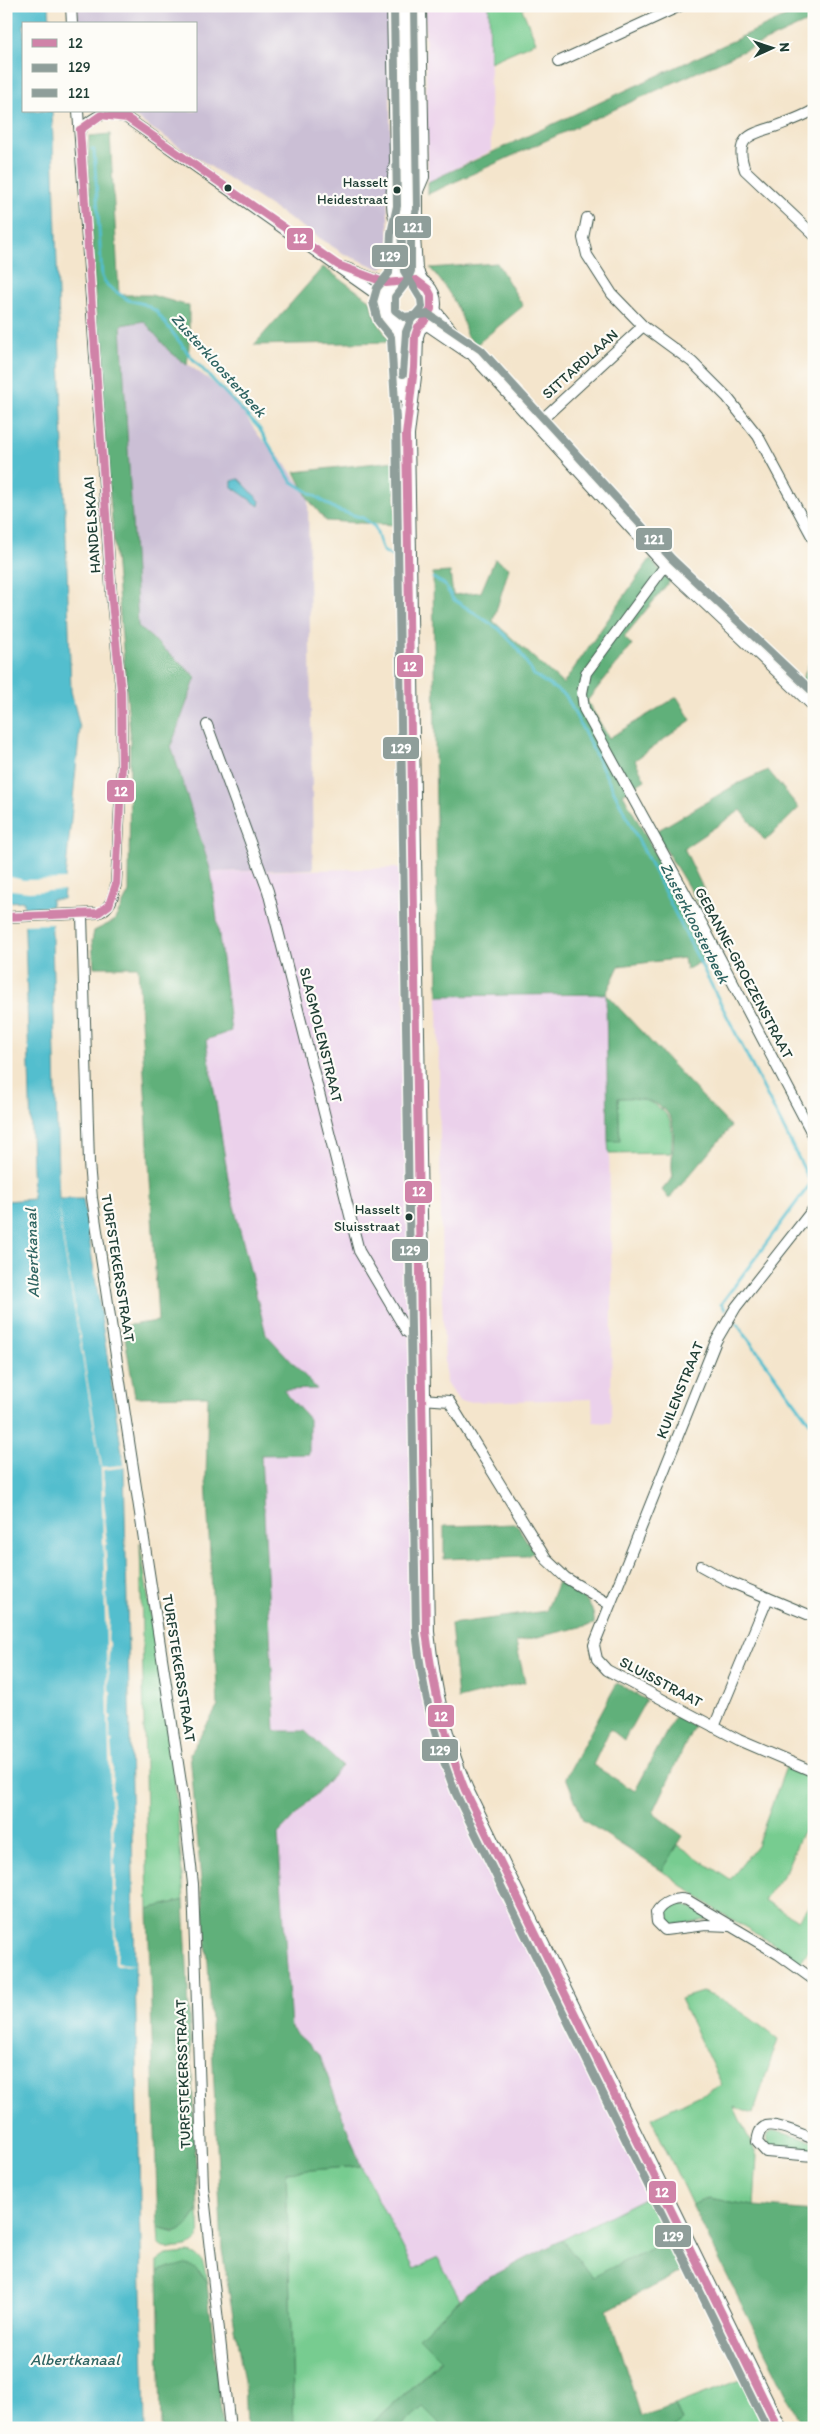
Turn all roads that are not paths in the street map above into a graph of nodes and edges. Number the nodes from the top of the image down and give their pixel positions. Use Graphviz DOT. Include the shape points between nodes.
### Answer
graph roads {
  1 [pos="71,6"];
  2 [pos="392,6"];
  3 [pos="404,6"];
  4 [pos="421,6"];
  5 [pos="679,6"];
  6 [pos="72,22"];
  7 [pos="558,62"];
  8 [pos="814,110"];
  9 [pos="78,112"];
  10 [pos="80,130"];
  11 [pos="586,218"];
  12 [pos="814,235"];
  13 [pos="407,236"];
  14 [pos="338,265"];
  15 [pos="420,282"];
  16 [pos="395,283"];
  17 [pos="384,299"];
  18 [pos="432,306"];
  19 [pos="421,325"];
  20 [pos="398,326"];
  21 [pos="644,326"];
  22 [pos="474,357"];
  23 [pos="406,419"];
  24 [pos="536,424"];
  25 [pos="814,540"];
  26 [pos="665,566"];
  27 [pos="814,707"];
  28 [pos="207,725"];
  29 [pos="82,915"];
  30 [pos="6,917"];
  31 [pos="814,1137"];
  32 [pos="814,1208"];
  33 [pos="421,1340"];
  34 [pos="422,1399"];
  35 [pos="701,1566"];
  36 [pos="768,1598"];
  37 [pos="609,1604"];
  38 [pos="814,1617"];
  39 [pos="714,1727"];
  40 [pos="814,1772"];
  41 [pos="730,1926"];
  42 [pos="814,1980"];
  43 [pos="814,2139"];
  44 [pos="814,2156"];
  45 [pos="230,2428"];
  46 [pos="778,2428"];
  1 -- 6 [label="street"];
  2 -- 13 [label="street" via="395,162 391,184 394,223"];
  3 -- 13 [label="main road"];
  4 -- 13 [label="street" via="424,177 418,191 418,221"];
  5 -- 7 [label="street"];
  8 -- 12 [label="street" via="801,118 753,133 742,144 741,159 745,170"];
  9 -- 10 [label="street, HANDELSKAAI"];
  10 -- 14 [label="street" via="95,116 127,118"];
  10 -- 29 [label="street, HANDELSKAAI" via="122,730 116,884 112,900 105,910"];
  11 -- 21 [label="street" via="583,238 587,255 612,294"];
  13 -- 15 [label="main road"];
  13 -- 16 [label="main road"];
  14 -- 16 [label="street" via="381,282"];
  14 -- 17 [label="street"];
  15 -- 16 [label="main road" via="411,279"];
  15 -- 18 [label="main road" via="429,291"];
  16 -- 17 [label="main road"];
  17 -- 20 [label="main road" via="386,316"];
  18 -- 19 [label="main road" via="429,317"];
  18 -- 22 [label="street"];
  19 -- 20 [label="main road"];
  19 -- 22 [label="street"];
  19 -- 23 [label="main road" via="415,336"];
  20 -- 23 [label="main road"];
  21 -- 24 [label="street, SITTARDLAAN"];
  21 -- 25 [label="street" via="692,362 727,397 758,436"];
  22 -- 24 [label="street"];
  23 -- 33 [label="main road"];
  24 -- 26 [label="street"];
  26 -- 27 [label="street"];
  26 -- 31 [label="street, GEBANNE-GROEZENSTRAAT" via="586,673 582,693 584,709"];
  28 -- 33 [label="street, SLAGMOLENSTRAAT" via="268,891 359,1251 407,1332"];
  29 -- 30 [label="street"];
  29 -- 45 [label="street, TURFSTEKERSSTRAAT" via="92,1198 184,1805 193,1884 203,2187"];
  32 -- 37 [label="street, KUILENSTRAAT" via="736,1307 716,1341"];
  33 -- 34 [label="main road"];
  34 -- 37 [label="street" via="449,1401 546,1559 566,1578"];
  34 -- 46 [label="main road" via="426,1632 433,1689 447,1743 465,1790"];
  35 -- 36 [label="street"];
  36 -- 38 [label="street"];
  36 -- 39 [label="street"];
  37 -- 39 [label="street, SLUISSTRAAT" via="594,1645 597,1659 607,1670"];
  39 -- 40 [label="street, SLUISSTRAAT"];
  41 -- 41 [label="street" via="665,1930 657,1922 656,1913 663,1905 682,1898"];
  41 -- 42 [label="street"];
  43 -- 44 [label="street" via="773,2125 759,2132 757,2142 766,2152"];
}
